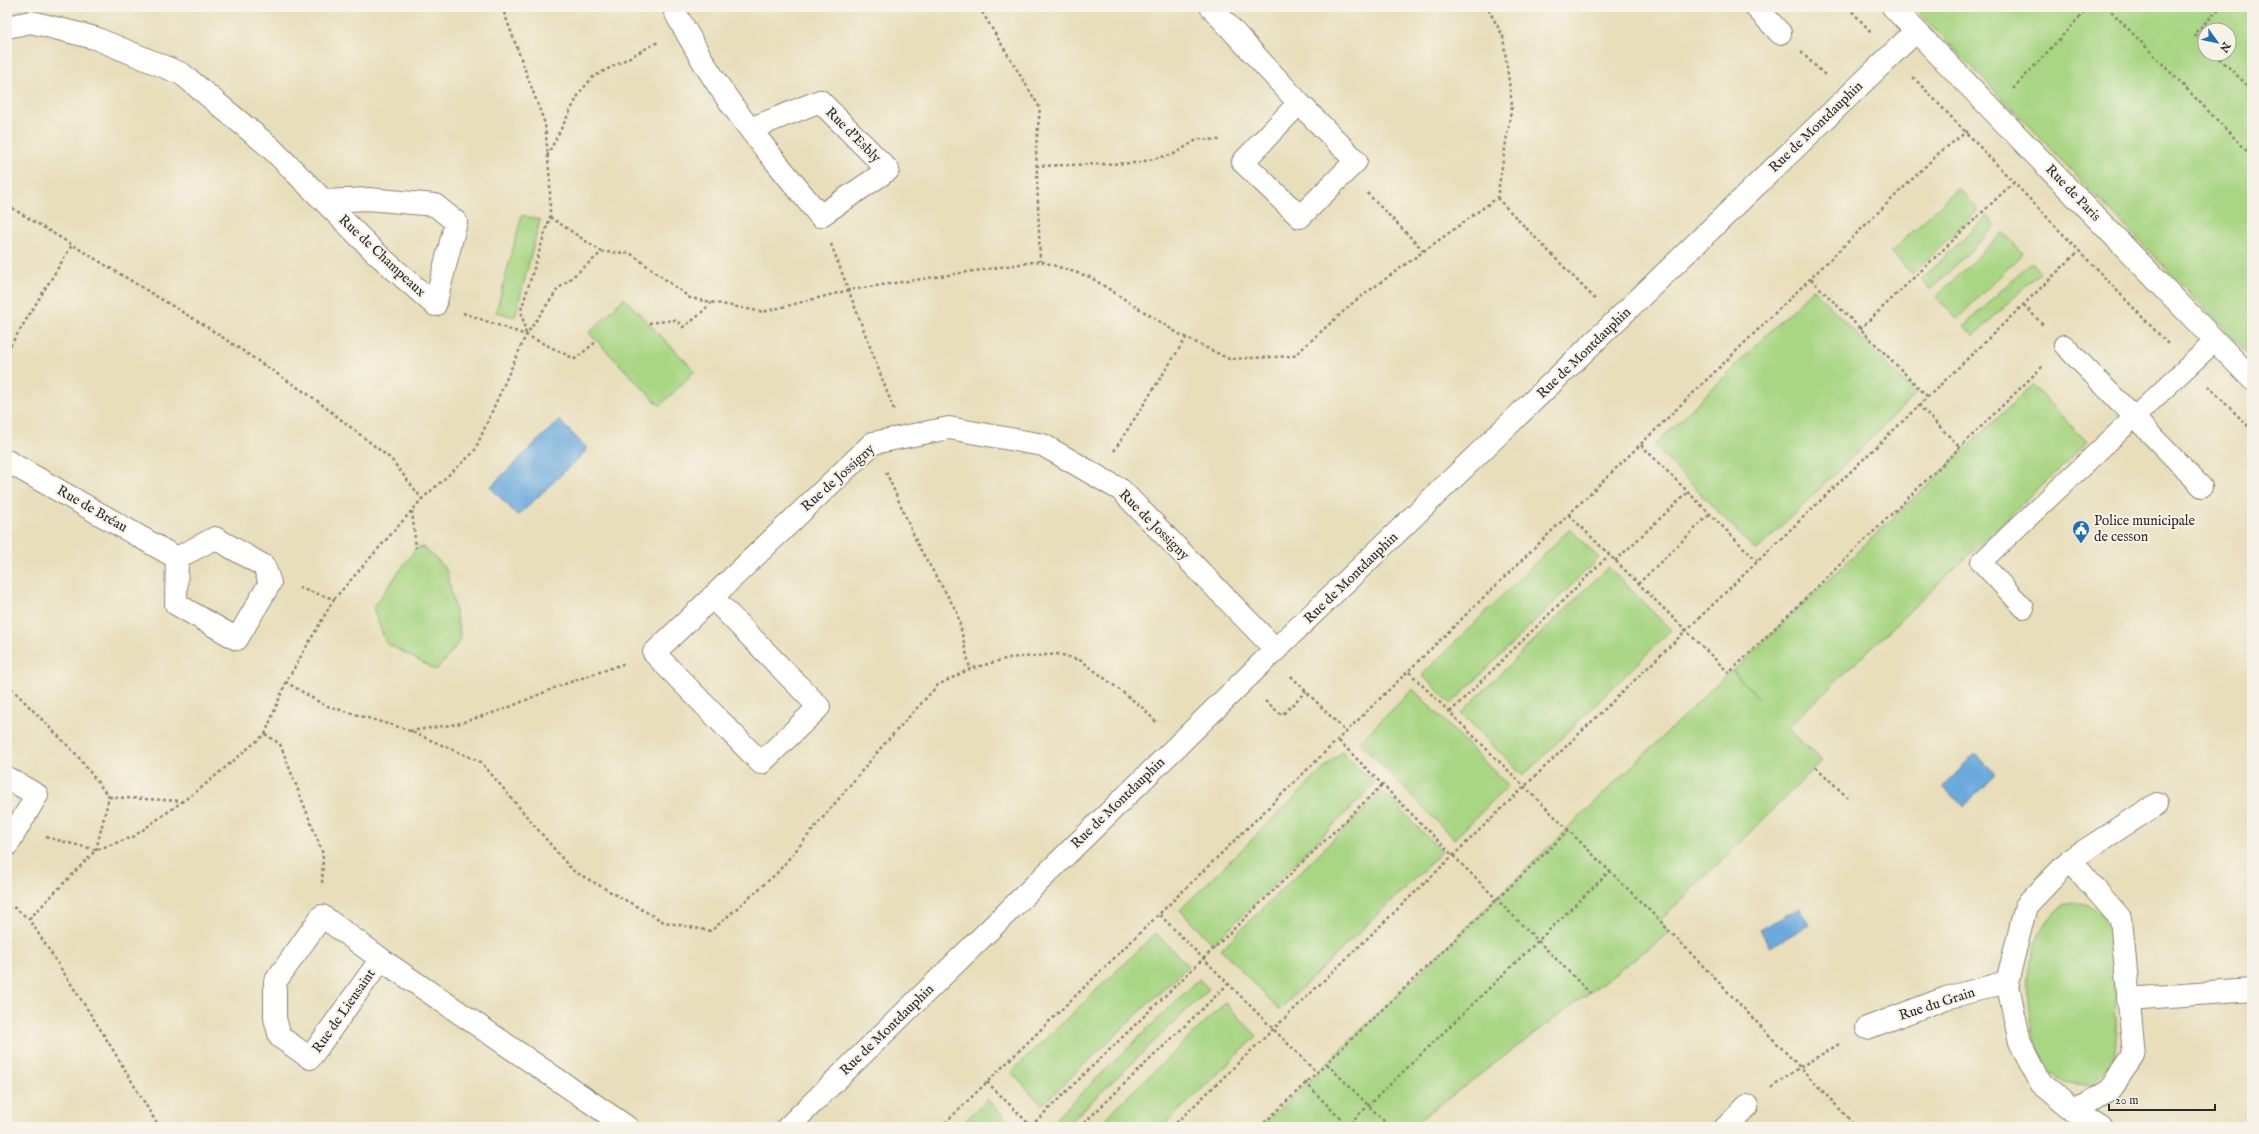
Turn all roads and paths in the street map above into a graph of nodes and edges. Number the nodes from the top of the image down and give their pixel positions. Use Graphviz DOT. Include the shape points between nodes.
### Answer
graph roads {
  1 [pos="502,7"];
  2 [pos="674,7"];
  3 [pos="980,7"];
  4 [pos="1211,7"];
  5 [pos="1486,7"];
  6 [pos="1756,7"];
  7 [pos="1848,7"];
  8 [pos="1893,7"];
  9 [pos="2089,7"];
  10 [pos="2107,7"];
  11 [pos="2221,7"];
  12 [pos="37,14"];
  13 [pos="2206,22"];
  14 [pos="7,27"];
  15 [pos="684,28"];
  16 [pos="1916,31"];
  17 [pos="1780,33"];
  18 [pos="1891,54"];
  19 [pos="2223,62"];
  20 [pos="1827,76"];
  21 [pos="2252,90"];
  22 [pos="1299,103"];
  23 [pos="1992,109"];
  24 [pos="750,129"];
  25 [pos="1966,133"];
  26 [pos="1258,146"];
  27 [pos="547,156"];
  28 [pos="2252,156"];
  29 [pos="1036,166"];
  30 [pos="1345,172"];
  31 [pos="2014,182"];
  32 [pos="1497,198"];
  33 [pos="324,201"];
  34 [pos="7,205"];
  35 [pos="820,216"];
  36 [pos="550,217"];
  37 [pos="72,244"];
  38 [pos="2079,251"];
  39 [pos="602,252"];
  40 [pos="1425,252"];
  41 [pos="1040,261"];
  42 [pos="1811,279"];
  43 [pos="849,290"];
  44 [pos="711,302"];
  45 [pos="435,305"];
  46 [pos="1617,321"];
  47 [pos="649,323"];
  48 [pos="1860,329"];
  49 [pos="526,335"];
  50 [pos="1186,338"];
  51 [pos="597,341"];
  52 [pos="2215,341"];
  53 [pos="2064,345"];
  54 [pos="7,351"];
  55 [pos="2189,366"];
  56 [pos="2252,379"];
  57 [pos="1927,396"];
  58 [pos="1918,405"];
  59 [pos="2134,418"];
  60 [pos="2252,430"];
  61 [pos="904,437"];
  62 [pos="872,443"];
  63 [pos="1641,445"];
  64 [pos="1960,447"];
  65 [pos="7,461"];
  66 [pos="1098,477"];
  67 [pos="2202,487"];
  68 [pos="1688,492"];
  69 [pos="422,499"];
  70 [pos="412,510"];
  71 [pos="1710,514"];
  72 [pos="1569,515"];
  73 [pos="416,548"];
  74 [pos="1609,555"];
  75 [pos="177,558"];
  76 [pos="1615,561"];
  77 [pos="1756,561"];
  78 [pos="268,579"];
  79 [pos="1638,584"];
  80 [pos="712,596"];
  81 [pos="334,599"];
  82 [pos="2024,608"];
  83 [pos="1684,631"];
  84 [pos="1273,652"];
  85 [pos="654,653"];
  86 [pos="970,669"];
  87 [pos="1409,672"];
  88 [pos="1243,681"];
  89 [pos="286,682"];
  90 [pos="1306,691"];
  91 [pos="1449,712"];
  92 [pos="410,731"];
  93 [pos="1347,733"];
  94 [pos="265,734"];
  95 [pos="1339,741"];
  96 [pos="1178,745"];
  97 [pos="1816,767"];
  98 [pos="7,778"];
  99 [pos="1382,785"];
  100 [pos="1524,785"];
  101 [pos="109,797"];
  102 [pos="1847,797"];
  103 [pos="182,801"];
  104 [pos="2157,804"];
  105 [pos="1569,830"];
  106 [pos="12,838"];
  107 [pos="1452,855"];
  108 [pos="2070,860"];
  109 [pos="1610,871"];
  110 [pos="1496,898"];
  111 [pos="7,907"];
  112 [pos="1160,915"];
  113 [pos="322,916"];
  114 [pos="1538,941"];
  115 [pos="381,958"];
  116 [pos="1204,960"];
  117 [pos="2007,982"];
  118 [pos="1228,984"];
  119 [pos="2252,990"];
  120 [pos="1590,992"];
  121 [pos="2128,999"];
  122 [pos="1867,1028"];
  123 [pos="1272,1029"];
  124 [pos="1327,1064"];
  125 [pos="1800,1067"];
  126 [pos="1317,1073"];
  127 [pos="987,1082"];
  128 [pos="1305,1082"];
  129 [pos="1368,1105"];
  130 [pos="1747,1106"];
  131 [pos="2075,1110"];
  132 [pos="1032,1126"];
  133 [pos="159,1127"];
  134 [pos="627,1127"];
  135 [pos="788,1127"];
  136 [pos="941,1127"];
  137 [pos="1080,1127"];
  138 [pos="1172,1127"];
  139 [pos="1260,1127"];
  140 [pos="1348,1127"];
  141 [pos="1390,1127"];
  142 [pos="1726,1127"];
  143 [pos="1857,1127"];
  144 [pos="2101,1127"];
  1 -- 27 [label="path" via="545,124"];
  2 -- 15 [label="street"];
  3 -- 29 [label="path" via="1040,108"];
  4 -- 22 [label="street"];
  5 -- 32 [label="path" via="1503,36 1512,105"];
  6 -- 17 [label="street"];
  7 -- 18 [label="path"];
  8 -- 16 [label="street, Rue de Paris"];
  9 -- 23 [label="path"];
  10 -- 28 [label="path"];
  11 -- 13 [label="path"];
  12 -- 14 [label="street, Rue de Champeaux"];
  12 -- 33 [label="street, Rue de Champeaux" via="182,74 271,148"];
  15 -- 24 [label="street" via="702,61"];
  15 -- 27 [label="path" via="593,77 580,92"];
  16 -- 18 [label="street, Rue de Montdauphin"];
  16 -- 23 [label="street, Rue de Paris"];
  17 -- 20 [label="path"];
  18 -- 25 [label="path"];
  18 -- 46 [label="street, Rue de Montdauphin"];
  19 -- 21 [label="path"];
  22 -- 26 [label="street"];
  22 -- 30 [label="street" via="1356,162"];
  23 -- 25 [label="path"];
  23 -- 52 [label="street, Rue de Paris"];
  24 -- 35 [label="street"];
  24 -- 35 [label="street, Rue d'Esbly" via="820,100 888,170"];
  25 -- 31 [label="path"];
  25 -- 42 [label="path" via="1939,153"];
  26 -- 29 [label="path" via="1198,139 1174,154 1136,163"];
  26 -- 30 [label="street" via="1243,162 1300,217"];
  27 -- 36 [label="path"];
  29 -- 41 [label="path"];
  30 -- 40 [label="path"];
  31 -- 38 [label="path"];
  31 -- 48 [label="path"];
  32 -- 40 [label="path"];
  32 -- 46 [label="path"];
  33 -- 45 [label="street, Rue de Champeaux" via="376,253"];
  33 -- 45 [label="street, Rue de Champeaux" via="368,199 435,205 456,222"];
  34 -- 37 [label="path"];
  35 -- 43 [label="path"];
  36 -- 39 [label="path"];
  36 -- 49 [label="path" via="521,310"];
  37 -- 54 [label="path"];
  37 -- 69 [label="path" via="210,329 315,399 392,459"];
  38 -- 55 [label="path"];
  38 -- 57 [label="path"];
  39 -- 44 [label="path" via="630,253 690,298"];
  39 -- 49 [label="path" via="558,289"];
  40 -- 50 [label="path" via="1356,301 1294,356 1228,359"];
  41 -- 43 [label="path"];
  41 -- 50 [label="path" via="1090,276"];
  42 -- 48 [label="path"];
  42 -- 63 [label="path"];
  43 -- 44 [label="path" via="763,312"];
  43 -- 61 [label="path"];
  44 -- 47 [label="path" via="683,327 676,320"];
  45 -- 49 [label="path" via="493,322"];
  46 -- 84 [label="street, Rue de Montdauphin"];
  48 -- 57 [label="path"];
  49 -- 51 [label="path" via="575,359"];
  49 -- 69 [label="path" via="474,452"];
  50 -- 66 [label="path"];
  52 -- 55 [label="lane"];
  52 -- 56 [label="street, Rue de Paris"];
  53 -- 59 [label="lane"];
  53 -- 64 [label="path"];
  55 -- 59 [label="lane"];
  55 -- 60 [label="path"];
  57 -- 58 [label="path"];
  58 -- 64 [label="path"];
  58 -- 77 [label="path"];
  59 -- 67 [label="lane"];
  59 -- 82 [label="lane" via="1981,562"];
  61 -- 62 [label="street, Rue de Jossigny"];
  61 -- 66 [label="street, Rue de Jossigny" via="949,428 1043,445"];
  62 -- 80 [label="street, Rue de Jossigny"];
  62 -- 86 [label="path" via="919,547 957,612"];
  63 -- 68 [label="path"];
  63 -- 72 [label="path"];
  64 -- 83 [label="path" via="1729,673"];
  65 -- 75 [label="street, Rue de Bréau"];
  66 -- 84 [label="street, Rue de Jossigny" via="1121,490"];
  68 -- 71 [label="path"];
  68 -- 76 [label="path"];
  69 -- 70 [label="path"];
  70 -- 73 [label="path"];
  70 -- 81 [label="path"];
  71 -- 77 [label="path"];
  71 -- 79 [label="path"];
  72 -- 74 [label="path"];
  72 -- 87 [label="path"];
  74 -- 76 [label="path"];
  74 -- 91 [label="path"];
  75 -- 78 [label="street" via="215,538 264,566"];
  75 -- 78 [label="street" via="176,604 237,639 270,583"];
  76 -- 79 [label="path"];
  77 -- 83 [label="path"];
  78 -- 81 [label="path"];
  79 -- 83 [label="path"];
  80 -- 85 [label="street, Rue de Jossigny"];
  80 -- 85 [label="street" via="819,707 760,763"];
  81 -- 89 [label="path"];
  83 -- 100 [label="path"];
  84 -- 88 [label="street, Rue de Montdauphin"];
  84 -- 90 [label="path"];
  85 -- 92 [label="path" via="559,686 505,709 456,724"];
  86 -- 92 [label="path" via="938,685 885,743 777,873 711,931 664,922 572,870 481,762"];
  86 -- 96 [label="path" via="1009,658 1059,654 1082,661 1143,708"];
  87 -- 91 [label="path"];
  87 -- 93 [label="path"];
  88 -- 90 [label="path" via="1282,715"];
  88 -- 96 [label="street, Rue de Montdauphin"];
  89 -- 92 [label="path" via="324,705"];
  89 -- 94 [label="path"];
  90 -- 93 [label="path"];
  91 -- 100 [label="path"];
  93 -- 95 [label="path"];
  94 -- 103 [label="path"];
  94 -- 113 [label="path" via="280,744 322,854"];
  95 -- 99 [label="path"];
  95 -- 112 [label="path"];
  96 -- 135 [label="street, Rue de Montdauphin"];
  97 -- 102 [label="path"];
  98 -- 106 [label="street" via="37,795"];
  99 -- 107 [label="path"];
  99 -- 116 [label="path"];
  100 -- 105 [label="path"];
  100 -- 107 [label="path"];
  101 -- 103 [label="path"];
  103 -- 106 [label="path" via="133,837 96,850"];
  104 -- 108 [label="street"];
  105 -- 109 [label="path"];
  105 -- 110 [label="path"];
  107 -- 110 [label="path"];
  107 -- 123 [label="path"];
  108 -- 117 [label="street" via="2026,906"];
  108 -- 121 [label="street" via="2121,919"];
  109 -- 114 [label="path"];
  109 -- 125 [label="path"];
  110 -- 114 [label="path"];
  110 -- 124 [label="path"];
  111 -- 133 [label="path" via="15,908 29,919 104,1035"];
  112 -- 116 [label="path"];
  112 -- 127 [label="path"];
  113 -- 115 [label="street, Rue de Lieusaint"];
  113 -- 115 [label="street, Rue de Lieusaint" via="275,982 275,1018 280,1037 310,1058"];
  114 -- 120 [label="path"];
  114 -- 129 [label="path"];
  115 -- 134 [label="street, Rue de Lieusaint"];
  116 -- 118 [label="path"];
  116 -- 132 [label="path"];
  117 -- 122 [label="street, Rue du Grain" via="1946,998"];
  117 -- 131 [label="street" via="2020,1042 2041,1083"];
  118 -- 123 [label="path"];
  118 -- 137 [label="path"];
  119 -- 121 [label="street"];
  121 -- 131 [label="street" via="2134,1055 2110,1089"];
  122 -- 125 [label="path"];
  123 -- 126 [label="path"];
  123 -- 138 [label="path"];
  124 -- 126 [label="path"];
  124 -- 129 [label="path"];
  125 -- 130 [label="path"];
  125 -- 143 [label="path"];
  126 -- 128 [label="path"];
  127 -- 132 [label="path"];
  127 -- 136 [label="path"];
  128 -- 139 [label="path"];
  128 -- 140 [label="path"];
  129 -- 140 [label="path"];
  129 -- 141 [label="path"];
  130 -- 142 [label="street"];
  131 -- 144 [label="street"];
}
